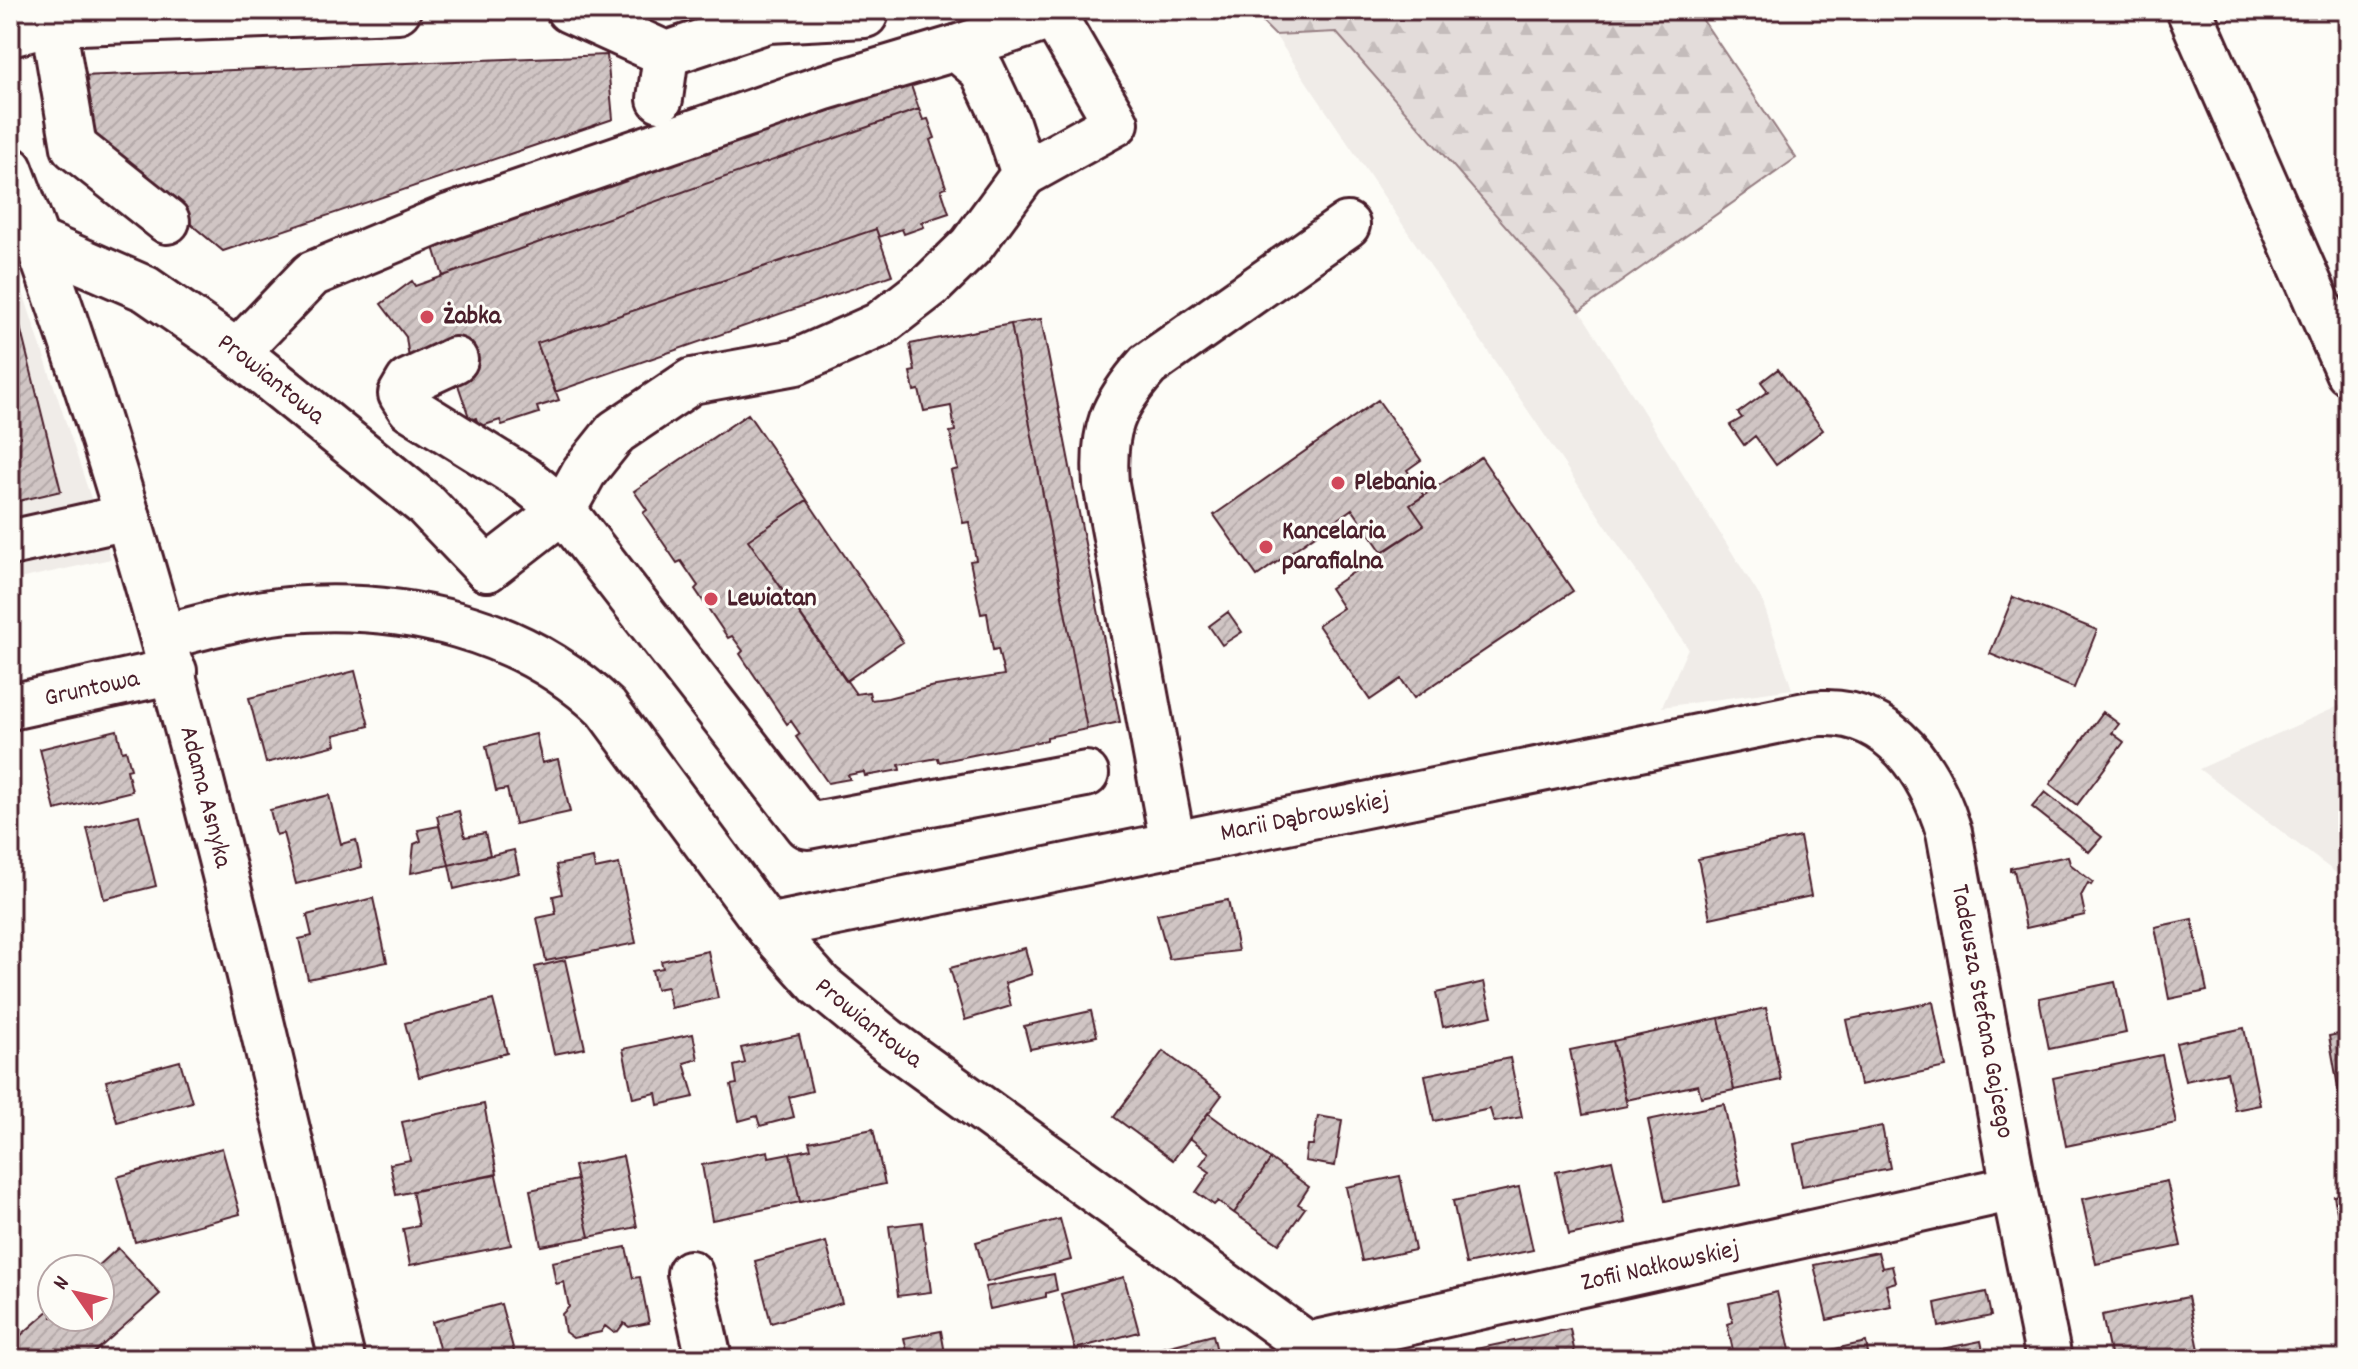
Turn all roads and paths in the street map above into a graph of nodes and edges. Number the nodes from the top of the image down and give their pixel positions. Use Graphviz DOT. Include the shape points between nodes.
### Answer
graph roads {
  1 [pos="398,10"];
  2 [pos="569,10"];
  3 [pos="2189,10"];
  4 [pos="865,15"];
  5 [pos="53,23"];
  6 [pos="10,34"];
  7 [pos="956,48"];
  8 [pos="666,54"];
  9 [pos="660,99"];
  10 [pos="10,169"];
  11 [pos="1024,174"];
  12 [pos="167,221"];
  13 [pos="1347,225"];
  14 [pos="38,242"];
  15 [pos="237,352"];
  16 [pos="455,360"];
  17 [pos="2348,372"];
  18 [pos="563,510"];
  19 [pos="128,517"];
  20 [pos="10,543"];
  21 [pos="487,569"];
  22 [pos="475,628"];
  23 [pos="169,654"];
  24 [pos="10,707"];
  25 [pos="1841,714"];
  26 [pos="1086,774"];
  27 [pos="1173,845"];
  28 [pos="768,927"];
  29 [pos="2014,1188"];
  30 [pos="690,1273"];
  31 [pos="1317,1352"];
  32 [pos="342,1359"];
  33 [pos="709,1359"];
  34 [pos="2049,1359"];
  1 -- 5 [label="street"];
  2 -- 8 [label="street"];
  3 -- 17 [label="street"];
  4 -- 8 [label="street" via="768,20"];
  5 -- 6 [label="street"];
  5 -- 12 [label="street" via="74,147"];
  7 -- 11 [label="street" via="982,70"];
  7 -- 11 [label="street" via="1054,16 1116,123"];
  7 -- 15 [label="street" via="822,88 463,212 312,274"];
  8 -- 9 [label="street"];
  10 -- 14 [label="street"];
  11 -- 18 [label="street" via="971,246 879,325 796,362 692,381 616,432"];
  13 -- 27 [label="street" via="1148,365 1112,415 1103,450 1106,484"];
  14 -- 15 [label="street, Prowiantowa" via="146,289"];
  14 -- 19 [label="street, Adama Asnyka"];
  15 -- 21 [label="street, Prowiantowa" via="426,505"];
  16 -- 18 [label="street" via="408,382 401,394 410,408 526,480"];
  18 -- 21 [label="street"];
  18 -- 26 [label="street" via="808,826"];
  19 -- 20 [label="street"];
  19 -- 23 [label="street, Adama Asnyka"];
  21 -- 22 [label="street"];
  22 -- 23 [label="street, Prowiantowa" via="344,608 287,610"];
  22 -- 28 [label="street, Prowiantowa" via="555,669 606,708"];
  23 -- 24 [label="street, Gruntowa"];
  23 -- 32 [label="street, Adama Asnyka"];
  25 -- 27 [label="street, Marii Dąbrowskiej" via="1791,718"];
  25 -- 29 [label="street, Tadeusza Stefana Gajcego" via="1886,732 1908,750 1939,801"];
  27 -- 28 [label="street, Marii Dąbrowskiej"];
  28 -- 31 [label="street, Prowiantowa" via="820,985 887,1040"];
  29 -- 31 [label="street, Zofii Nałkowskiej"];
  29 -- 34 [label="street, Tadeusza Stefana Gajcego"];
  30 -- 33 [label="street"];
}
